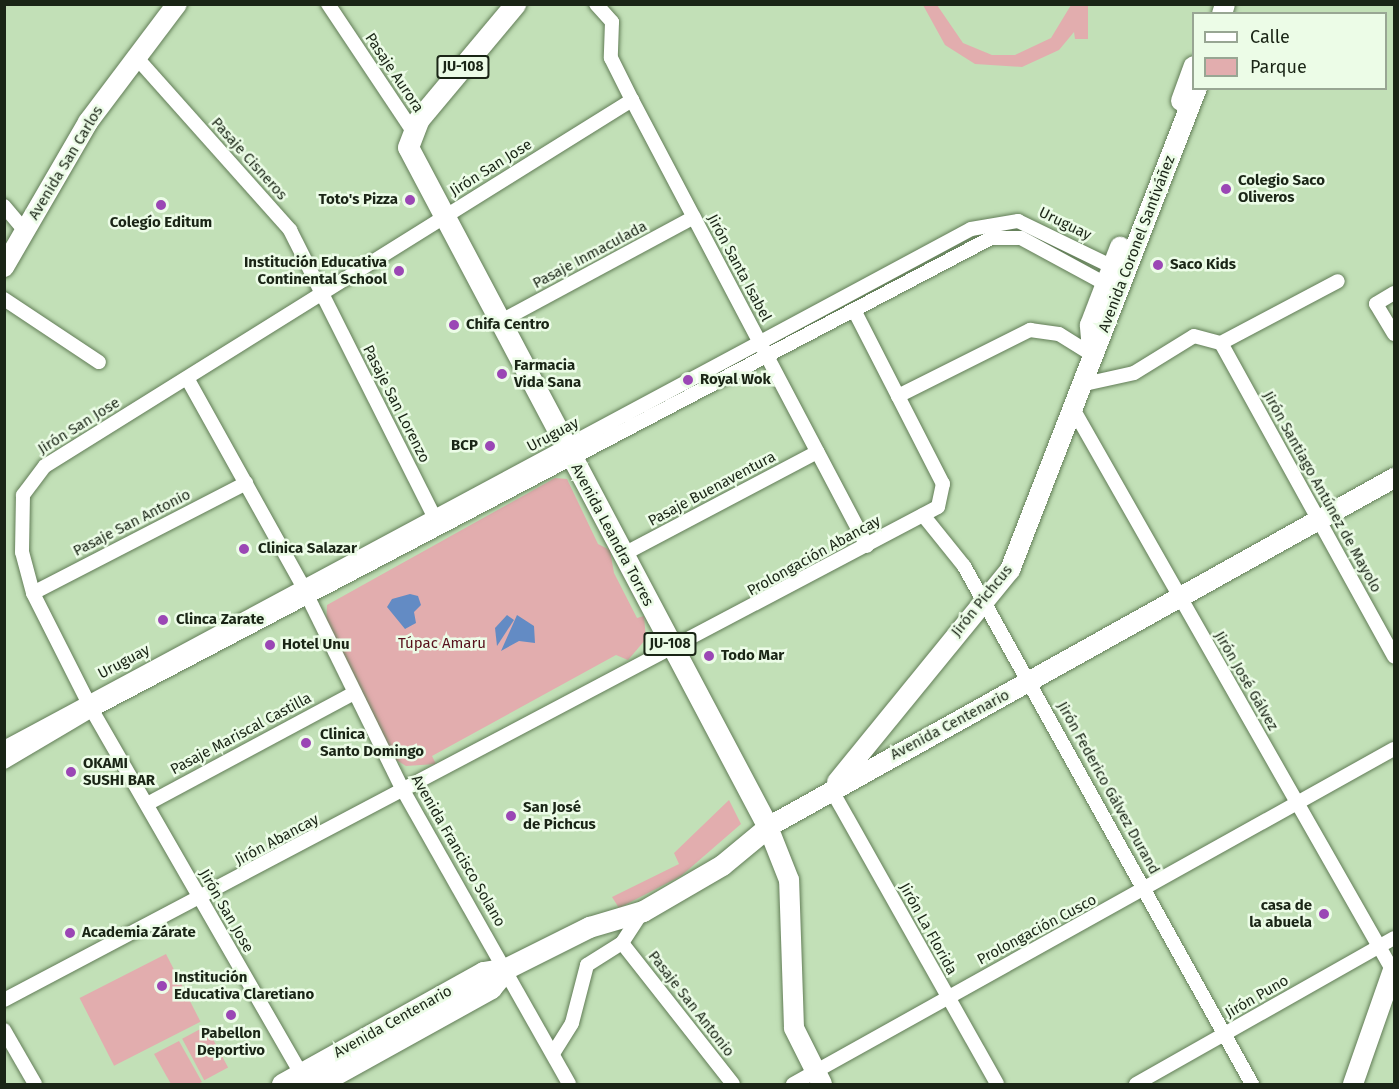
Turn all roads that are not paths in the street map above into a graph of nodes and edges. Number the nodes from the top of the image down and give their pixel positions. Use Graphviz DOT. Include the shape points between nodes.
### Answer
graph roads {
  1 [pos="177,4"];
  2 [pos="328,4"];
  3 [pos="515,4"];
  4 [pos="596,4"];
  5 [pos="136,57"];
  6 [pos="1192,72"];
  7 [pos="1196,90"];
  8 [pos="632,100"];
  9 [pos="412,130"];
  10 [pos="1145,203"];
  11 [pos="4,206"];
  12 [pos="445,217"];
  13 [pos="694,217"];
  14 [pos="25,231"];
  15 [pos="4,267"];
  16 [pos="1115,278"];
  17 [pos="1338,281"];
  18 [pos="1395,293"];
  19 [pos="321,294"];
  20 [pos="4,299"];
  21 [pos="854,310"];
  22 [pos="501,321"];
  23 [pos="1395,334"];
  24 [pos="760,341"];
  25 [pos="1221,343"];
  26 [pos="1092,352"];
  27 [pos="766,354"];
  28 [pos="99,362"];
  29 [pos="187,378"];
  30 [pos="1080,385"];
  31 [pos="898,396"];
  32 [pos="1072,407"];
  33 [pos="817,452"];
  34 [pos="569,454"];
  35 [pos="1395,478"];
  36 [pos="246,483"];
  37 [pos="433,515"];
  38 [pos="923,515"];
  39 [pos="1319,520"];
  40 [pos="441,530"];
  41 [pos="867,546"];
  42 [pos="622,555"];
  43 [pos="302,585"];
  44 [pos="33,593"];
  45 [pos="1180,599"];
  46 [pos="310,600"];
  47 [pos="983,602"];
  48 [pos="673,651"];
  49 [pos="1395,656"];
  50 [pos="1030,682"];
  51 [pos="352,694"];
  52 [pos="90,705"];
  53 [pos="4,748"];
  54 [pos="1395,749"];
  55 [pos="4,762"];
  56 [pos="831,789"];
  57 [pos="404,792"];
  58 [pos="147,804"];
  59 [pos="1296,804"];
  60 [pos="768,827"];
  61 [pos="1146,890"];
  62 [pos="200,899"];
  63 [pos="644,910"];
  64 [pos="1395,938"];
  65 [pos="622,943"];
  66 [pos="1379,947"];
  67 [pos="507,968"];
  68 [pos="1394,970"];
  69 [pos="947,996"];
  70 [pos="4,1000"];
  71 [pos="4,1030"];
  72 [pos="1224,1035"];
  73 [pos="554,1052"];
  74 [pos="819,1078"];
  75 [pos="309,1081"];
  76 [pos="35,1084"];
  77 [pos="282,1084"];
  78 [pos="569,1084"];
  79 [pos="733,1084"];
  80 [pos="793,1084"];
  81 [pos="997,1084"];
  82 [pos="1136,1084"];
  83 [pos="1252,1084"];
  84 [pos="1353,1084"];
  1 -- 5 [label="street, Avenida San Carlos"];
  2 -- 9 [label="street, Pasaje Aurora"];
  3 -- 9 [label="main road, JU-108"];
  4 -- 8 [label="street, Jirón Santa Isabel" via="612,22 611,58"];
  5 -- 14 [label="street, Avenida San Carlos" via="88,122"];
  5 -- 19 [label="street, Pasaje Cisneros" via="291,230"];
  6 -- 10 [label="street, Avenida Coronel Santiváñez"];
  7 -- 10 [label="street, Avenida Coronel Santiváñez"];
  8 -- 12 [label="street, Jirón San Jose"];
  8 -- 13 [label="street, Jirón Santa Isabel"];
  9 -- 12 [label="main road, Avenida Leandra Torres / JU-108" via="408,147"];
  10 -- 16 [label="street, Avenida Coronel Santiváñez"];
  11 -- 14 [label="street"];
  12 -- 19 [label="street, Jirón San Jose"];
  12 -- 22 [label="main road, Avenida Leandra Torres / JU-108"];
  13 -- 22 [label="street, Pasaje Inmaculada"];
  13 -- 24 [label="street, Jirón Santa Isabel"];
  14 -- 15 [label="street, Avenida San Carlos"];
  16 -- 21 [label="street, Uruguay" via="1021,238 991,238"];
  16 -- 24 [label="street, Uruguay" via="1033,226 1003,220 985,223"];
  16 -- 26 [label="street, Avenida Coronel Santiváñez"];
  17 -- 25 [label="street"];
  18 -- 23 [label="street" via="1376,304"];
  19 -- 29 [label="street, Jirón San Jose"];
  19 -- 37 [label="street, Pasaje San Lorenzo"];
  20 -- 28 [label="street"];
  21 -- 27 [label="street, Uruguay"];
  21 -- 31 [label="street"];
  22 -- 34 [label="main road, Avenida Leandra Torres / JU-108"];
  24 -- 27 [label="street, Jirón Santa Isabel"];
  24 -- 34 [label="street, Uruguay"];
  25 -- 30 [label="street" via="1194,336 1134,373"];
  25 -- 39 [label="street, Jirón Santiago Antúnez de Mayolo"];
  26 -- 30 [label="street, Jirón Pichcus"];
  26 -- 31 [label="street" via="1059,334 1030,330"];
  27 -- 33 [label="street, Jirón Santa Isabel"];
  27 -- 34 [label="street, Uruguay"];
  29 -- 36 [label="street, Avenida Francisco Solano"];
  29 -- 44 [label="street, Jirón San Jose" via="33,477 23,495 19,520"];
  30 -- 32 [label="street, Jirón Pichcus"];
  31 -- 38 [label="street, Prolongación Abancay" via="943,484 944,500"];
  32 -- 45 [label="street, Jirón José Gálvez"];
  32 -- 47 [label="street, Jirón Pichcus" via="1010,570"];
  33 -- 41 [label="street, Jirón Santa Isabel"];
  33 -- 42 [label="street, Pasaje Buenaventura"];
  34 -- 37 [label="street, Uruguay"];
  34 -- 40 [label="street, Uruguay"];
  34 -- 42 [label="main road, Avenida Leandra Torres / JU-108"];
  35 -- 39 [label="street, Avenida Centenario"];
  36 -- 43 [label="street, Avenida Francisco Solano"];
  36 -- 44 [label="street, Pasaje San Antonio"];
  37 -- 40 [label="street, Pasaje San Lorenzo"];
  37 -- 43 [label="street, Uruguay"];
  38 -- 41 [label="street, Prolongación Abancay"];
  38 -- 47 [label="street, Jirón Federico Gálvez Durand" via="954,551"];
  39 -- 45 [label="street, Avenida Centenario"];
  39 -- 49 [label="street, Jirón Santiago Antúnez de Mayolo"];
  40 -- 46 [label="street, Uruguay"];
  41 -- 48 [label="street, Prolongación Abancay"];
  42 -- 48 [label="main road, Avenida Leandra Torres / JU-108"];
  43 -- 46 [label="street, Avenida Francisco Solano"];
  43 -- 52 [label="street, Uruguay"];
  44 -- 52 [label="street, Jirón San Jose"];
  45 -- 50 [label="street, Avenida Centenario"];
  45 -- 59 [label="street, Jirón José Gálvez"];
  46 -- 51 [label="street, Avenida Francisco Solano"];
  46 -- 52 [label="street, Uruguay"];
  47 -- 50 [label="street, Jirón Federico Gálvez Durand"];
  47 -- 56 [label="street, Jirón Pichcus"];
  48 -- 57 [label="street, Prolongación Abancay"];
  48 -- 60 [label="main road, Avenida Leandra Torres / JU-108"];
  50 -- 56 [label="street, Avenida Centenario"];
  50 -- 61 [label="street, Jirón Federico Gálvez Durand"];
  51 -- 57 [label="street, Avenida Francisco Solano"];
  51 -- 58 [label="street, Pasaje Mariscal Castilla"];
  52 -- 53 [label="street, Uruguay"];
  52 -- 55 [label="street, Uruguay"];
  52 -- 58 [label="street, Jirón San Jose"];
  54 -- 59 [label="street, Prolongación Cusco"];
  56 -- 60 [label="street, Avenida Centenario"];
  56 -- 69 [label="street, Jirón La Florida"];
  57 -- 62 [label="street, Jirón Abancay"];
  57 -- 67 [label="street, Avenida Francisco Solano"];
  58 -- 62 [label="street, Jirón San Jose"];
  59 -- 61 [label="street, Prolongación Cusco"];
  59 -- 66 [label="street, Jirón José Gálvez"];
  60 -- 63 [label="main road, Avenida Centenario" via="722,865"];
  60 -- 74 [label="street, Avenida Leandra Torres" via="789,880 794,1028"];
  61 -- 69 [label="street, Prolongación Cusco"];
  61 -- 72 [label="street, Jirón Federico Gálvez Durand"];
  62 -- 70 [label="street, Jirón Abancay"];
  62 -- 75 [label="street, Jirón San Jose"];
  63 -- 65 [label="street"];
  63 -- 67 [label="main road, Avenida Centenario" via="589,927"];
  64 -- 66 [label="street, Jirón Puno"];
  65 -- 73 [label="street" via="587,965 572,1023"];
  65 -- 79 [label="street, Pasaje San Antonio"];
  66 -- 68 [label="street, Jirón José Gálvez"];
  66 -- 72 [label="street, Jirón Puno"];
  67 -- 73 [label="street, Avenida Francisco Solano"];
  67 -- 75 [label="main road, Avenida Centenario" via="483,972"];
  68 -- 84 [label="street"];
  69 -- 74 [label="street, Prolongación Cusco"];
  69 -- 81 [label="street, Jirón La Florida"];
  71 -- 76 [label="street"];
  72 -- 82 [label="street, Jirón Puno"];
  72 -- 83 [label="street, Jirón Federico Gálvez Durand"];
  73 -- 78 [label="street, Avenida Francisco Solano"];
  74 -- 80 [label="street, Prolongación Cusco"];
  75 -- 77 [label="main road, Avenida Centenario"];
}
